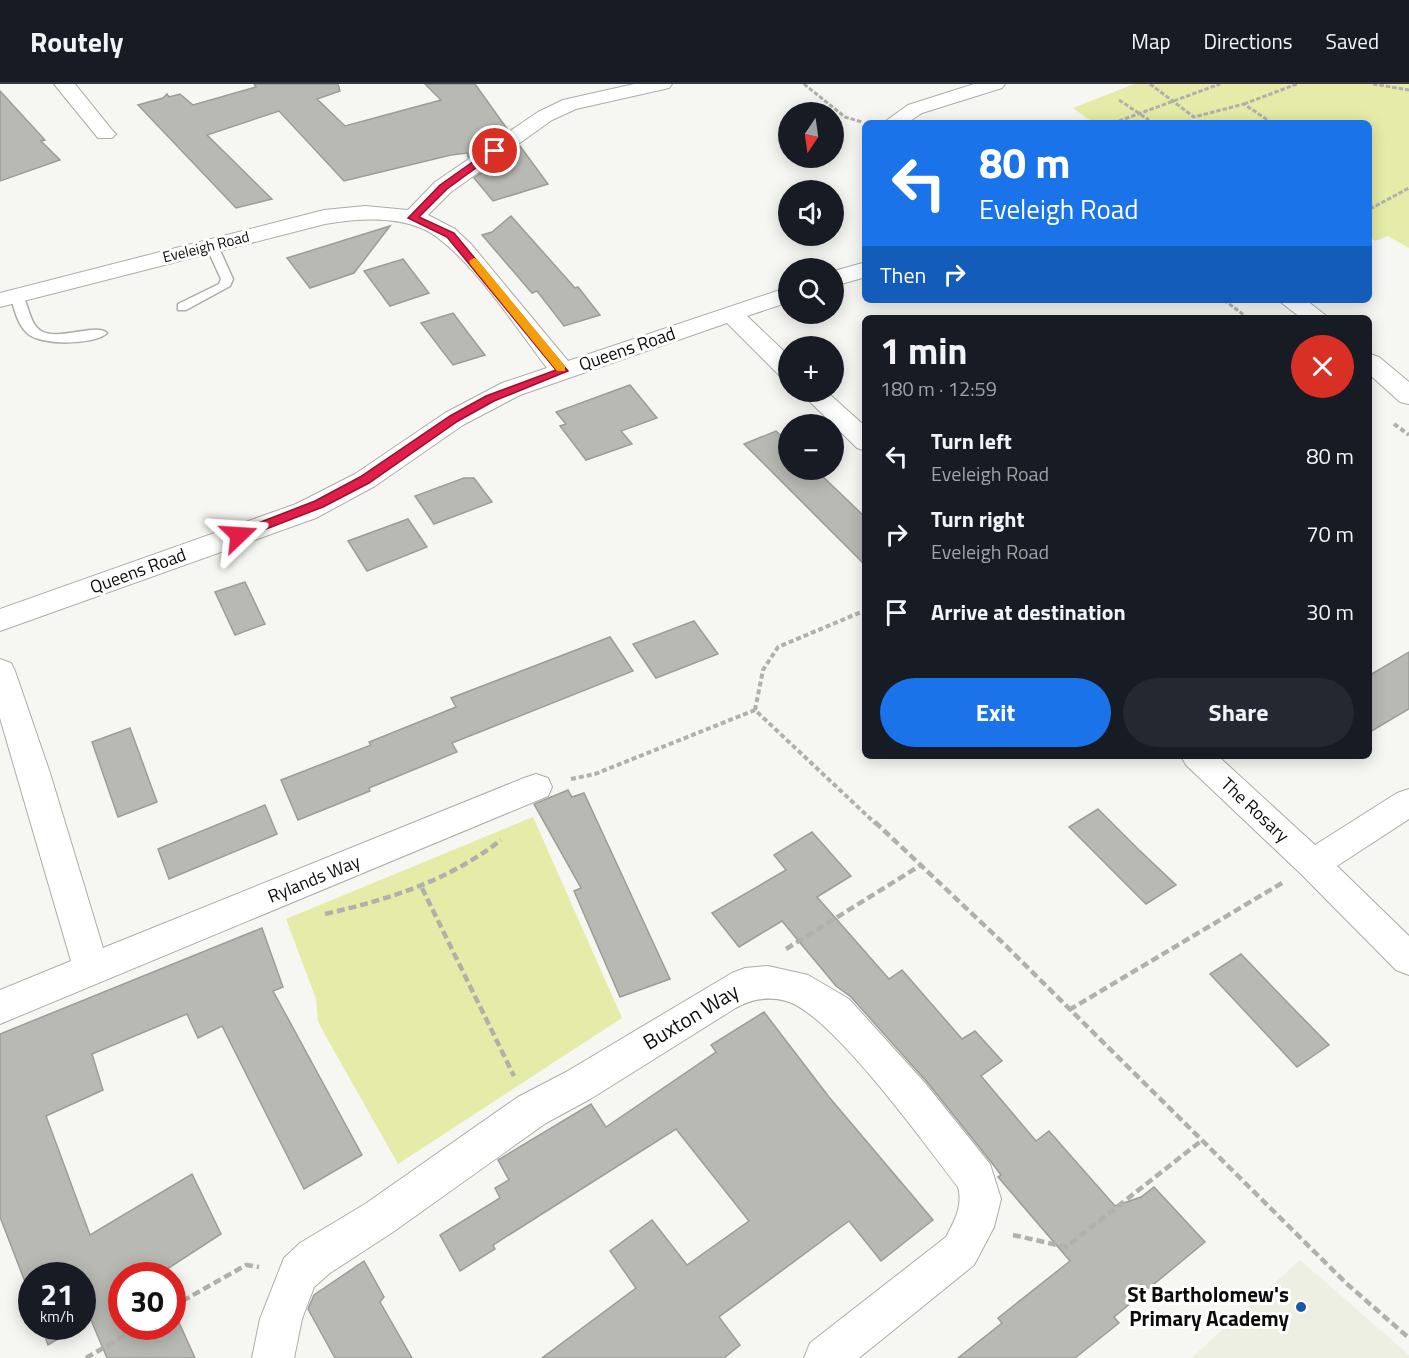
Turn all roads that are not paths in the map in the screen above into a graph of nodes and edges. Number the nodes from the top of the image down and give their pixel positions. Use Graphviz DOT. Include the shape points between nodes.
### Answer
graph roads {
  1 [pos="64,84"];
  2 [pos="662,84"];
  3 [pos="995,84"];
  4 [pos="898,120"];
  5 [pos="105,134"];
  6 [pos="413,218"];
  7 [pos="212,246"];
  8 [pos="862,269"];
  9 [pos="844,276"];
  10 [pos="8,297"];
  11 [pos="778,298"];
  12 [pos="1294,303"];
  13 [pos="182,308"];
  14 [pos="731,314"];
  15 [pos="1312,315"];
  16 [pos="101,333"];
  17 [pos="778,359"];
  18 [pos="1372,364"];
  19 [pos="563,371"];
  20 [pos="1409,396"];
  21 [pos="823,402"];
  22 [pos="862,438"];
  23 [pos="0,620"];
  24 [pos="0,671"];
  25 [pos="1200,759"];
  26 [pos="536,787"];
  27 [pos="1409,802"];
  28 [pos="1313,864"];
  29 [pos="1409,959"];
  30 [pos="92,970"];
  31 [pos="0,1007"];
  32 [pos="273,1358"];
  33 [pos="825,1358"];
  1 -- 5 [label="street"];
  2 -- 6 [label="street" via="570,104 545,116 443,187"];
  3 -- 4 [label="street" via="915,109"];
  6 -- 7 [label="street, Eveleigh Road" via="362,212 342,214"];
  6 -- 19 [label="street, Eveleigh Road" via="450,235"];
  7 -- 10 [label="street, Eveleigh Road"];
  7 -- 13 [label="lane" via="227,279 224,286"];
  8 -- 9 [label="street"];
  10 -- 16 [label="lane" via="30,330 41,337"];
  11 -- 14 [label="street"];
  12 -- 15 [label="street"];
  14 -- 17 [label="street"];
  14 -- 19 [label="street, Queens Road"];
  18 -- 20 [label="street"];
  19 -- 23 [label="street, Queens Road" via="490,399 365,480 306,511"];
  21 -- 22 [label="street"];
  24 -- 30 [label="street"];
  25 -- 28 [label="street, The Rosary"];
  26 -- 30 [label="street, Rylands Way"];
  27 -- 28 [label="street"];
  28 -- 29 [label="street, The Rosary"];
  30 -- 31 [label="street, Rylands Way"];
  32 -- 33 [label="street, Buxton Way" via="281,1320 298,1273 315,1258 379,1218 532,1110 721,997 745,984 768,982 795,986 836,1011 976,1178 981,1199 974,1227 960,1251"];
}
